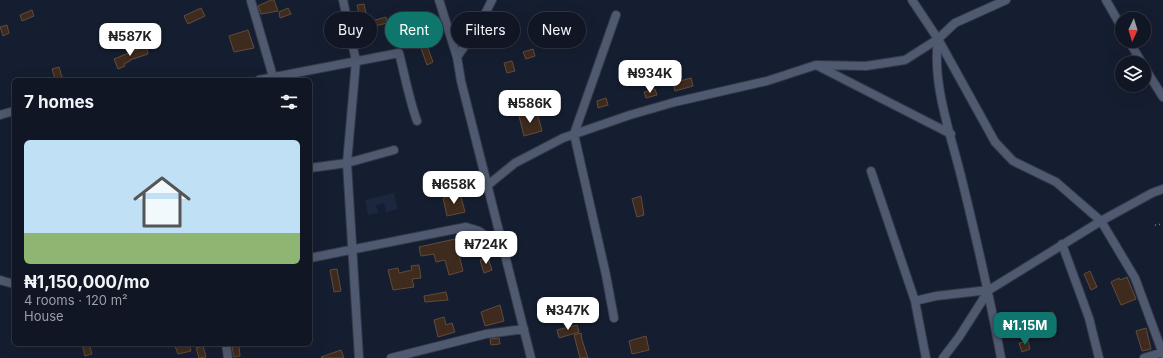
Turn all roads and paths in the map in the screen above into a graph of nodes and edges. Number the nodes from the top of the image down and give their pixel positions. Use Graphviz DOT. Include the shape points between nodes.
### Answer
graph roads {
  1 [pos="343,0"];
  2 [pos="440,0"];
  3 [pos="492,0"];
  4 [pos="912,0"];
  5 [pos="1006,0"];
  6 [pos="1106,0"];
  7 [pos="251,1"];
  8 [pos="616,14"];
  9 [pos="1115,16"];
  10 [pos="938,38"];
  11 [pos="457,57"];
  12 [pos="356,61"];
  13 [pos="816,65"];
  14 [pos="274,78"];
  15 [pos="1151,78"];
  16 [pos="1163,98"];
  17 [pos="12,112"];
  18 [pos="0,115"];
  19 [pos="417,121"];
  20 [pos="574,134"];
  21 [pos="951,134"];
  22 [pos="394,150"];
  23 [pos="347,163"];
  24 [pos="312,168"];
  25 [pos="871,171"];
  26 [pos="488,185"];
  27 [pos="1163,189"];
  28 [pos="1101,221"];
  29 [pos="1163,224"];
  30 [pos="1155,225"];
  31 [pos="1062,244"];
  32 [pos="504,249"];
  33 [pos="352,250"];
  34 [pos="312,258"];
  35 [pos="0,280"];
  36 [pos="12,283"];
  37 [pos="989,290"];
  38 [pos="915,301"];
  39 [pos="614,318"];
  40 [pos="524,329"];
  41 [pos="226,346"];
  42 [pos="1163,353"];
  43 [pos="417,354"];
  44 [pos="228,358"];
  45 [pos="359,358"];
  46 [pos="392,358"];
  47 [pos="531,358"];
  48 [pos="926,358"];
  49 [pos="942,358"];
  50 [pos="1001,358"];
  51 [pos="1099,358"];
  52 [pos="1144,358"];
  1 -- 12 [label="street"];
  2 -- 11 [label="street"];
  3 -- 11 [label="street" via="480,24"];
  4 -- 10 [label="street"];
  5 -- 10 [label="street" via="955,23"];
  6 -- 9 [label="street"];
  7 -- 14 [label="street"];
  8 -- 20 [label="street"];
  10 -- 13 [label="street" via="905,60 866,66"];
  10 -- 21 [label="street" via="936,51 940,90"];
  10 -- 28 [label="street" via="995,142 1013,161 1056,182"];
  11 -- 26 [label="street"];
  12 -- 14 [label="street"];
  12 -- 19 [label="street" via="398,53"];
  12 -- 23 [label="street"];
  13 -- 20 [label="street" via="767,81 638,112"];
  13 -- 21 [label="street"];
  15 -- 16 [label="street"];
  17 -- 18 [label="street"];
  20 -- 26 [label="street" via="515,163"];
  20 -- 39 [label="street"];
  21 -- 37 [label="street"];
  22 -- 23 [label="street"];
  23 -- 24 [label="street"];
  23 -- 33 [label="street"];
  25 -- 38 [label="street"];
  26 -- 32 [label="street"];
  27 -- 28 [label="street"];
  28 -- 31 [label="street"];
  28 -- 42 [label="street" via="1135,278"];
  29 -- 30 [label="path"];
  31 -- 37 [label="street"];
  31 -- 51 [label="street" via="1089,318"];
  32 -- 33 [label="street" via="480,231 466,227"];
  32 -- 40 [label="street"];
  33 -- 34 [label="street"];
  33 -- 45 [label="street"];
  35 -- 36 [label="street"];
  37 -- 38 [label="street"];
  37 -- 49 [label="street" via="960,337"];
  37 -- 50 [label="street"];
  38 -- 48 [label="street"];
  40 -- 43 [label="street" via="486,334"];
  40 -- 47 [label="street"];
  41 -- 44 [label="street"];
  42 -- 52 [label="street"];
  43 -- 46 [label="street"];
}
